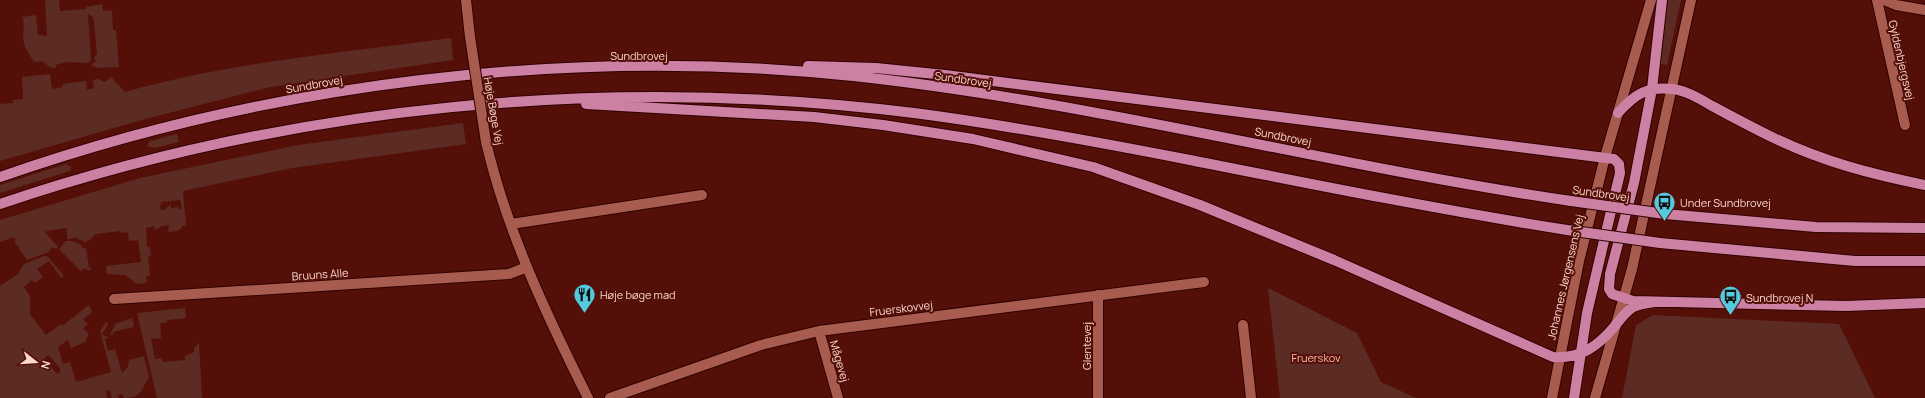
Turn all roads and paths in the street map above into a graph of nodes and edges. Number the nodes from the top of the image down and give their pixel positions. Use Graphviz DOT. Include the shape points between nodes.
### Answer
graph roads {
  1 [pos="466,0"];
  2 [pos="1650,0"];
  3 [pos="1662,0"];
  4 [pos="1691,0"];
  5 [pos="1876,0"];
  6 [pos="1884,0"];
  7 [pos="1925,10"];
  8 [pos="748,68"];
  9 [pos="1652,89"];
  10 [pos="1672,89"];
  11 [pos="518,101"];
  12 [pos="1618,113"];
  13 [pos="1905,125"];
  14 [pos="1606,157"];
  15 [pos="0,177"];
  16 [pos="1925,185"];
  17 [pos="702,195"];
  18 [pos="0,204"];
  19 [pos="510,224"];
  20 [pos="1925,228"];
  21 [pos="1925,261"];
  22 [pos="527,267"];
  23 [pos="1204,282"];
  24 [pos="1098,295"];
  25 [pos="114,299"];
  26 [pos="1623,299"];
  27 [pos="1654,302"];
  28 [pos="1925,303"];
  29 [pos="1242,325"];
  30 [pos="1615,326"];
  31 [pos="818,331"];
  32 [pos="1580,354"];
  33 [pos="1560,358"];
  34 [pos="588,398"];
  35 [pos="610,398"];
  36 [pos="838,398"];
  37 [pos="1098,398"];
  38 [pos="1251,398"];
  39 [pos="1552,398"];
  40 [pos="1574,398"];
  41 [pos="1595,398"];
  1 -- 19 [label="street, Høje Bøge Vej, bridge" via="486,142"];
  2 -- 12 [label="street, Johannes Jørgensens Vej"];
  3 -- 9 [label="main road"];
  4 -- 10 [label="street"];
  5 -- 13 [label="street, Gyldenbjergsvej"];
  6 -- 7 [label="street, Gyldenbjergsvej" via="1896,5"];
  8 -- 14 [label="main road" via="876,68 929,73"];
  8 -- 15 [label="main road, Sundbrovej" via="561,68 362,89 193,120 77,152"];
  8 -- 20 [label="main road, Sundbrovej, bridge" via="881,80 1063,106 1463,184 1665,214 1816,227"];
  9 -- 10 [label="main road"];
  9 -- 12 [label="main road" via="1631,99"];
  9 -- 26 [label="main road" via="1634,183 1610,278 1609,289 1612,294"];
  10 -- 16 [label="main road" via="1688,93 1772,138 1822,159 1853,170"];
  10 -- 26 [label="street"];
  11 -- 18 [label="main road" via="378,115 253,137 178,153"];
  11 -- 21 [label="main road, bridge" via="704,98 813,103 912,113 1098,142 1457,212 1567,230 1660,243 1856,261"];
  11 -- 33 [label="main road" via="814,117 938,133 1008,146 1093,167 1200,205 1417,295 1541,353"];
  12 -- 14 [label="street, Johannes Jørgensens Vej"];
  14 -- 32 [label="main road" via="1614,159 1619,164 1620,173 1587,313"];
  14 -- 33 [label="street, Johannes Jørgensens Vej" via="1579,261"];
  17 -- 19 [label="street"];
  19 -- 22 [label="street, Høje Bøge Vej"];
  22 -- 25 [label="street, Bruuns Alle" via="509,274"];
  22 -- 34 [label="street, Høje Bøge Vej"];
  23 -- 24 [label="street, Fruerskovvej"];
  24 -- 31 [label="street, Fruerskovvej"];
  24 -- 37 [label="street, Glentevej"];
  26 -- 27 [label="main road"];
  26 -- 30 [label="street"];
  27 -- 28 [label="main road" via="1846,306"];
  27 -- 30 [label="main road" via="1635,306 1624,313"];
  29 -- 38 [label="street"];
  30 -- 32 [label="main road" via="1590,350"];
  30 -- 41 [label="street"];
  31 -- 35 [label="street, Fruerskovvej" via="761,345"];
  31 -- 36 [label="street, Mågevej"];
  32 -- 33 [label="main road"];
  32 -- 40 [label="main road"];
  33 -- 39 [label="street, Johannes Jørgensens Vej"];
}
